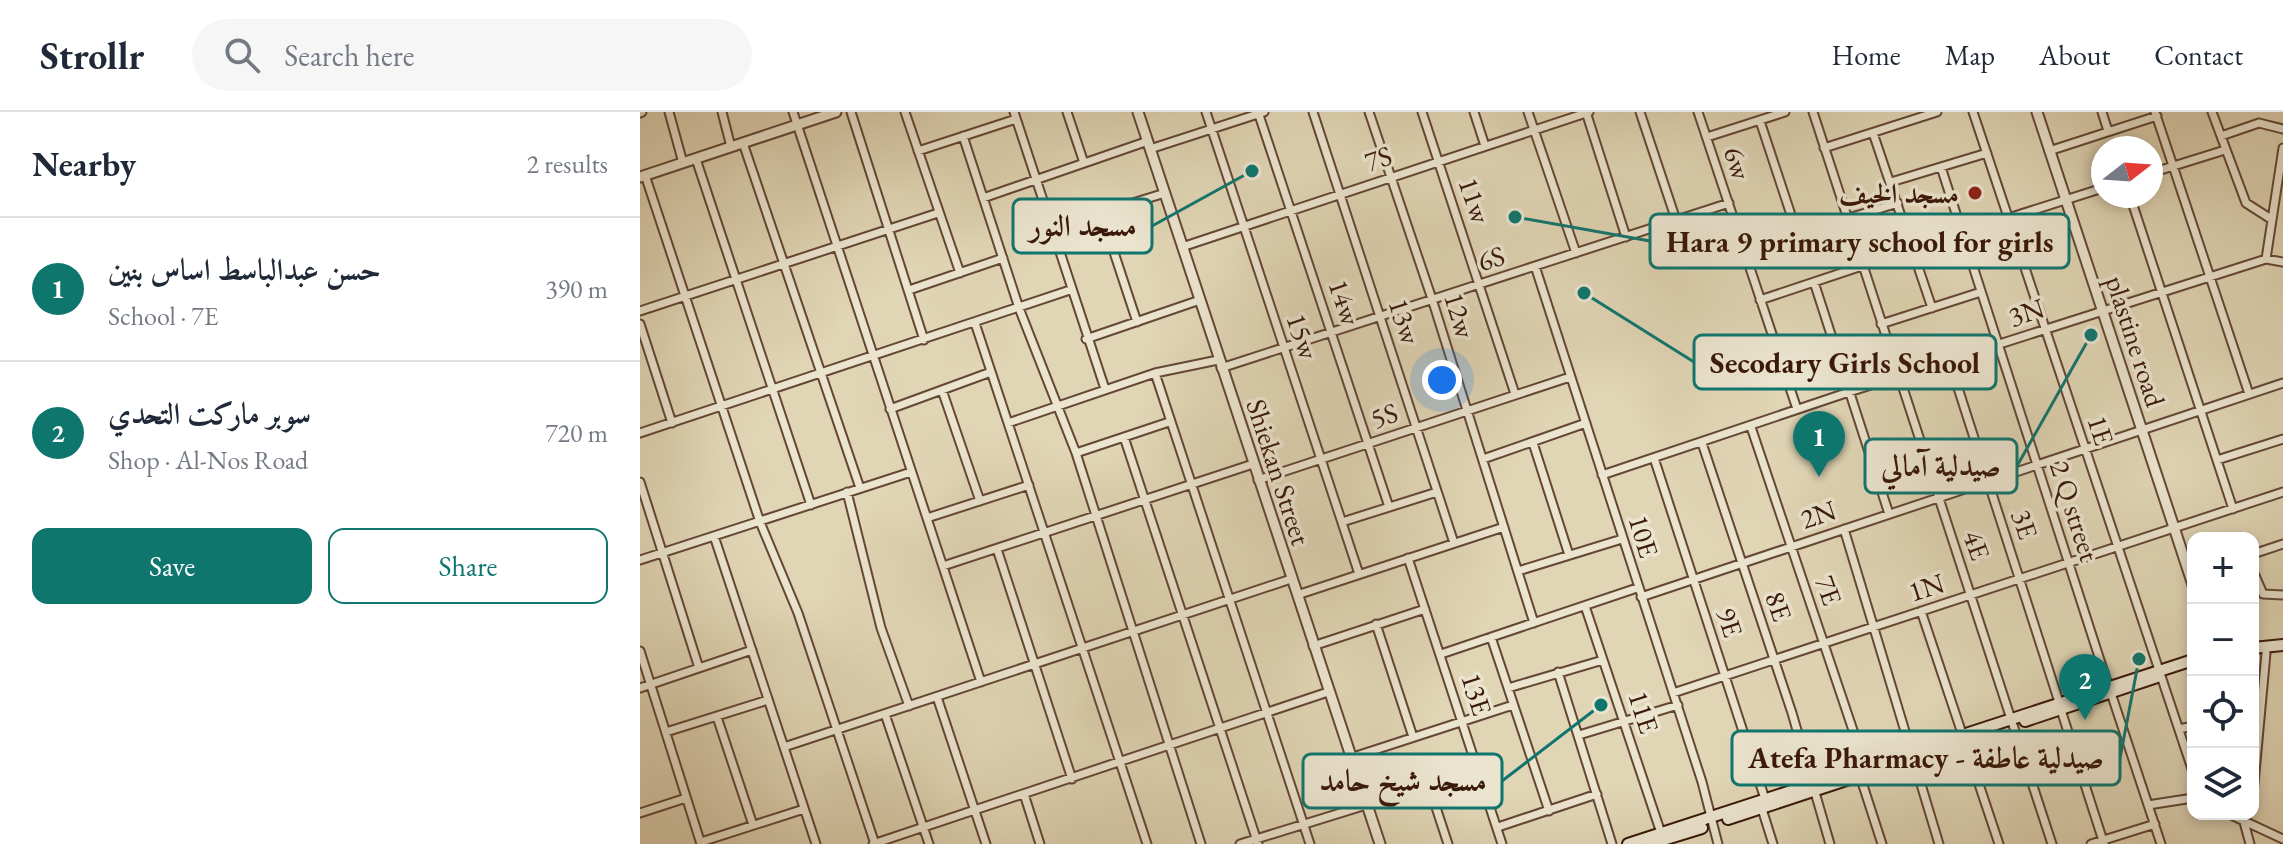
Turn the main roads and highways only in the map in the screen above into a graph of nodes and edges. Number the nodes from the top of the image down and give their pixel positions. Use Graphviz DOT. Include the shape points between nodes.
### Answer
graph roads {
  1 [pos="2283,645"];
  2 [pos="2259,647"];
  3 [pos="2283,652"];
  4 [pos="2259,654"];
  5 [pos="2187,665"];
  6 [pos="1663,839"];
  7 [pos="1628,844"];
  8 [pos="1650,844"];
  1 -- 2 [label="main road"];
  3 -- 4 [label="main road"];
  5 -- 6 [label="main road"];
  6 -- 7 [label="main road"];
  6 -- 8 [label="main road"];
}
